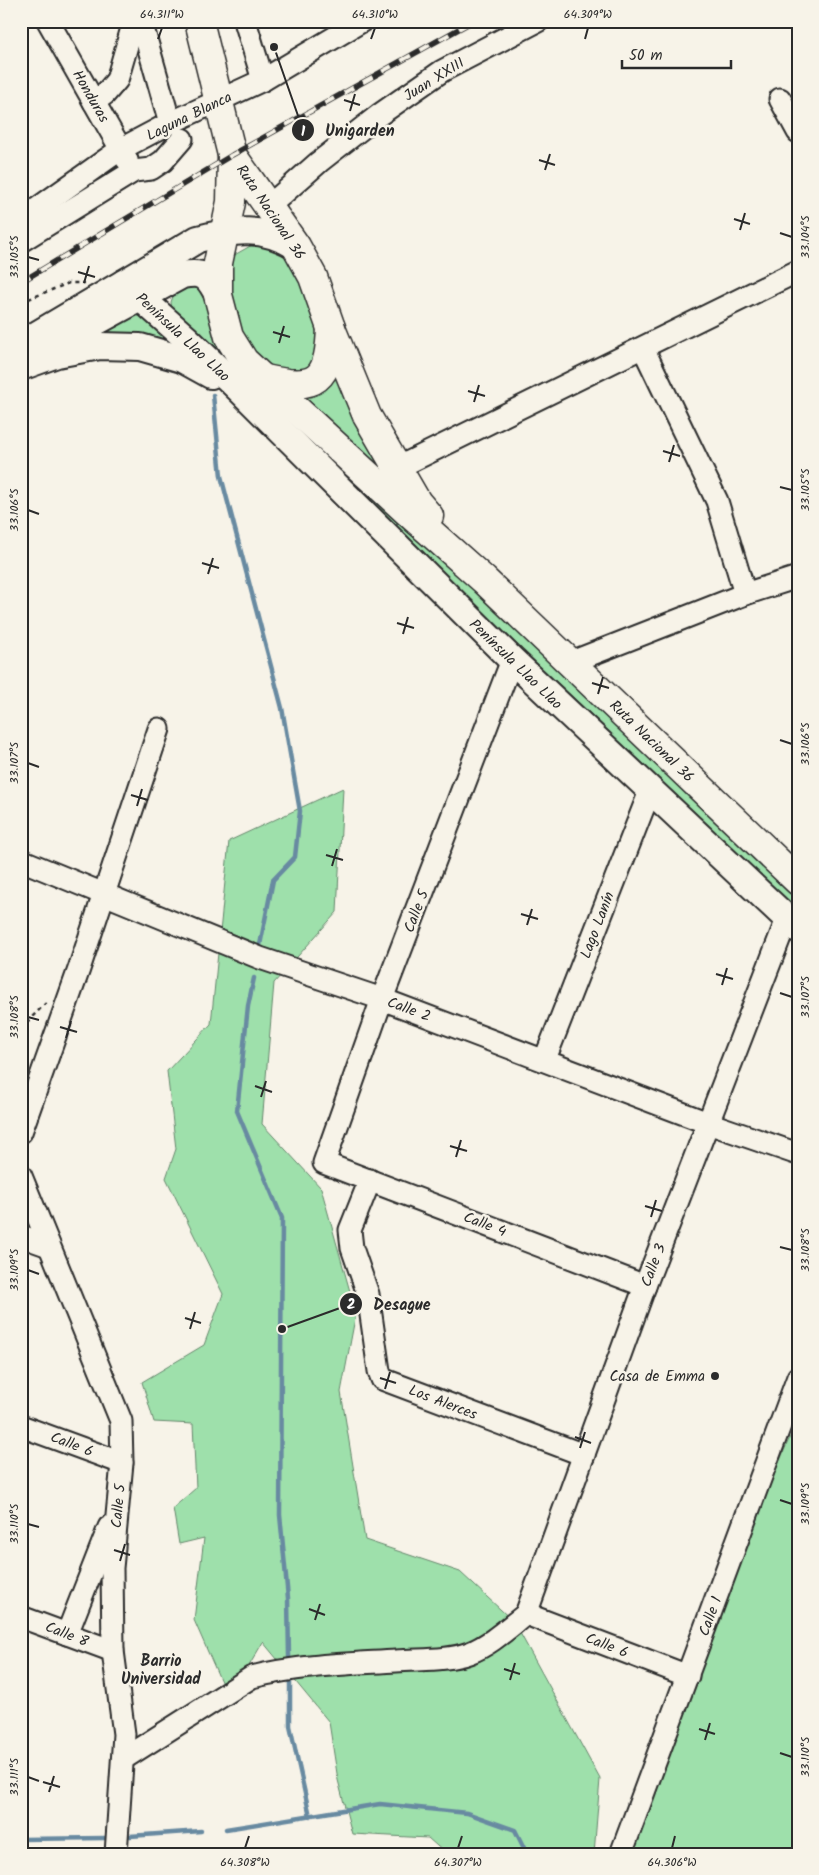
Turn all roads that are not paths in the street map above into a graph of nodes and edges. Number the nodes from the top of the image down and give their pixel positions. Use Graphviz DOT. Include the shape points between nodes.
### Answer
graph roads {
  1 [pos="48,21"];
  2 [pos="134,21"];
  3 [pos="141,21"];
  4 [pos="199,21"];
  5 [pos="245,21"];
  6 [pos="362,21"];
  7 [pos="538,21"];
  8 [pos="263,80"];
  9 [pos="780,99"];
  10 [pos="218,101"];
  11 [pos="94,102"];
  12 [pos="176,131"];
  13 [pos="798,132"];
  14 [pos="121,150"];
  15 [pos="232,155"];
  16 [pos="134,172"];
  17 [pos="269,206"];
  18 [pos="21,220"];
  19 [pos="223,232"];
  20 [pos="21,241"];
  21 [pos="296,246"];
  22 [pos="798,271"];
  23 [pos="132,290"];
  24 [pos="218,295"];
  25 [pos="331,328"];
  26 [pos="21,344"];
  27 [pos="643,348"];
  28 [pos="21,362"];
  29 [pos="21,368"];
  30 [pos="253,385"];
  31 [pos="397,468"];
  32 [pos="798,577"];
  33 [pos="484,580"];
  34 [pos="746,594"];
  35 [pos="512,660"];
  36 [pos="569,662"];
  37 [pos="159,730"];
  38 [pos="650,791"];
  39 [pos="21,860"];
  40 [pos="798,881"];
  41 [pos="104,893"];
  42 [pos="792,924"];
  43 [pos="382,999"];
  44 [pos="545,1059"];
  45 [pos="708,1123"];
  46 [pos="21,1132"];
  47 [pos="798,1154"];
  48 [pos="324,1163"];
  49 [pos="21,1176"];
  50 [pos="370,1180"];
  51 [pos="21,1236"];
  52 [pos="48,1246"];
  53 [pos="645,1286"];
  54 [pos="798,1377"];
  55 [pos="21,1426"];
  56 [pos="584,1455"];
  57 [pos="122,1463"];
  58 [pos="118,1501"];
  59 [pos="526,1614"];
  60 [pos="21,1616"];
  61 [pos="67,1634"];
  62 [pos="113,1651"];
  63 [pos="688,1676"];
  64 [pos="123,1759"];
  65 [pos="116,1854"];
  66 [pos="621,1854"];
  1 -- 11 [label="street, Honduras"];
  2 -- 11 [label="street" via="117,80"];
  3 -- 12 [label="street"];
  4 -- 10 [label="highway"];
  5 -- 8 [label="street"];
  6 -- 8 [label="street, Laguna Blanca"];
  7 -- 17 [label="street, Juan XXIII" via="442,71 379,115"];
  8 -- 10 [label="street, Laguna Blanca"];
  9 -- 13 [label="street"];
  10 -- 12 [label="street, Laguna Blanca"];
  10 -- 15 [label="highway"];
  11 -- 14 [label="street, Honduras"];
  12 -- 14 [label="street, Laguna Blanca"];
  12 -- 16 [label="street, Laguna Blanca" via="163,162 151,169"];
  14 -- 16 [label="street, Honduras"];
  14 -- 18 [label="street, Laguna Blanca"];
  15 -- 17 [label="highway, Ruta Nacional 36"];
  15 -- 19 [label="highway, Ruta Nacional 36" via="231,202"];
  16 -- 20 [label="street, Laguna Blanca"];
  17 -- 21 [label="highway, Ruta Nacional 36"];
  19 -- 21 [label="main road" via="246,230 270,234"];
  19 -- 23 [label="main road" via="198,239"];
  19 -- 24 [label="highway, Ruta Nacional 36" via="218,263"];
  21 -- 25 [label="highway, Ruta Nacional 36" via="313,277"];
  22 -- 27 [label="street"];
  23 -- 24 [label="main road" via="193,273 210,281"];
  23 -- 26 [label="main road"];
  23 -- 28 [label="main road"];
  23 -- 30 [label="main road, Península Llao Llao" via="188,340"];
  24 -- 30 [label="highway, Ruta Nacional 36" via="229,337 244,361"];
  25 -- 30 [label="highway" via="330,352 319,377 300,385"];
  25 -- 31 [label="highway, Ruta Nacional 36" via="367,416"];
  27 -- 31 [label="street"];
  27 -- 34 [label="street" via="717,500"];
  29 -- 30 [label="main road, Península Llao Llao" via="57,354 100,346 140,347"];
  30 -- 33 [label="highway, Ruta Nacional 36" via="411,515"];
  30 -- 35 [label="main road, Península Llao Llao"];
  31 -- 33 [label="highway, Ruta Nacional 36" via="417,502"];
  32 -- 34 [label="street"];
  33 -- 36 [label="highway, Ruta Nacional 36"];
  34 -- 36 [label="street"];
  35 -- 38 [label="main road, Península Llao Llao"];
  35 -- 43 [label="street, Calle 5"];
  36 -- 40 [label="highway, Ruta Nacional 36"];
  37 -- 41 [label="street"];
  38 -- 42 [label="main road, Península Llao Llao"];
  38 -- 44 [label="street, Lago Lanín"];
  39 -- 41 [label="street, Calle 2"];
  41 -- 43 [label="street, Calle 2" via="260,958"];
  41 -- 46 [label="street"];
  42 -- 45 [label="street, Calle 3"];
  43 -- 44 [label="street, Calle 2"];
  43 -- 48 [label="street, Calle 5"];
  44 -- 45 [label="street, Calle 2"];
  45 -- 47 [label="street, Calle 2"];
  45 -- 53 [label="street, Calle 3"];
  48 -- 50 [label="street, Calle 4"];
  49 -- 52 [label="street, Calle 5"];
  50 -- 53 [label="street, Calle 4"];
  50 -- 56 [label="street, Los Alerces" via="350,1230 352,1248 368,1294 382,1379"];
  51 -- 52 [label="street"];
  52 -- 57 [label="street, Calle 5" via="120,1421"];
  53 -- 56 [label="street, Calle 3"];
  54 -- 63 [label="street, Calle 1"];
  55 -- 57 [label="street, Calle 6"];
  56 -- 59 [label="street, Calle 3"];
  57 -- 58 [label="street, Calle 5"];
  58 -- 61 [label="street"];
  58 -- 62 [label="street, Calle 5" via="112,1568"];
  59 -- 63 [label="street, Calle 6"];
  59 -- 64 [label="street" via="496,1638 469,1653 445,1658 318,1666 252,1678"];
  60 -- 61 [label="street, Calle 8"];
  61 -- 62 [label="street, Calle 8"];
  62 -- 64 [label="street, Calle 5" via="124,1734"];
  63 -- 66 [label="street, Calle 1"];
  64 -- 65 [label="street, Calle 5"];
}
